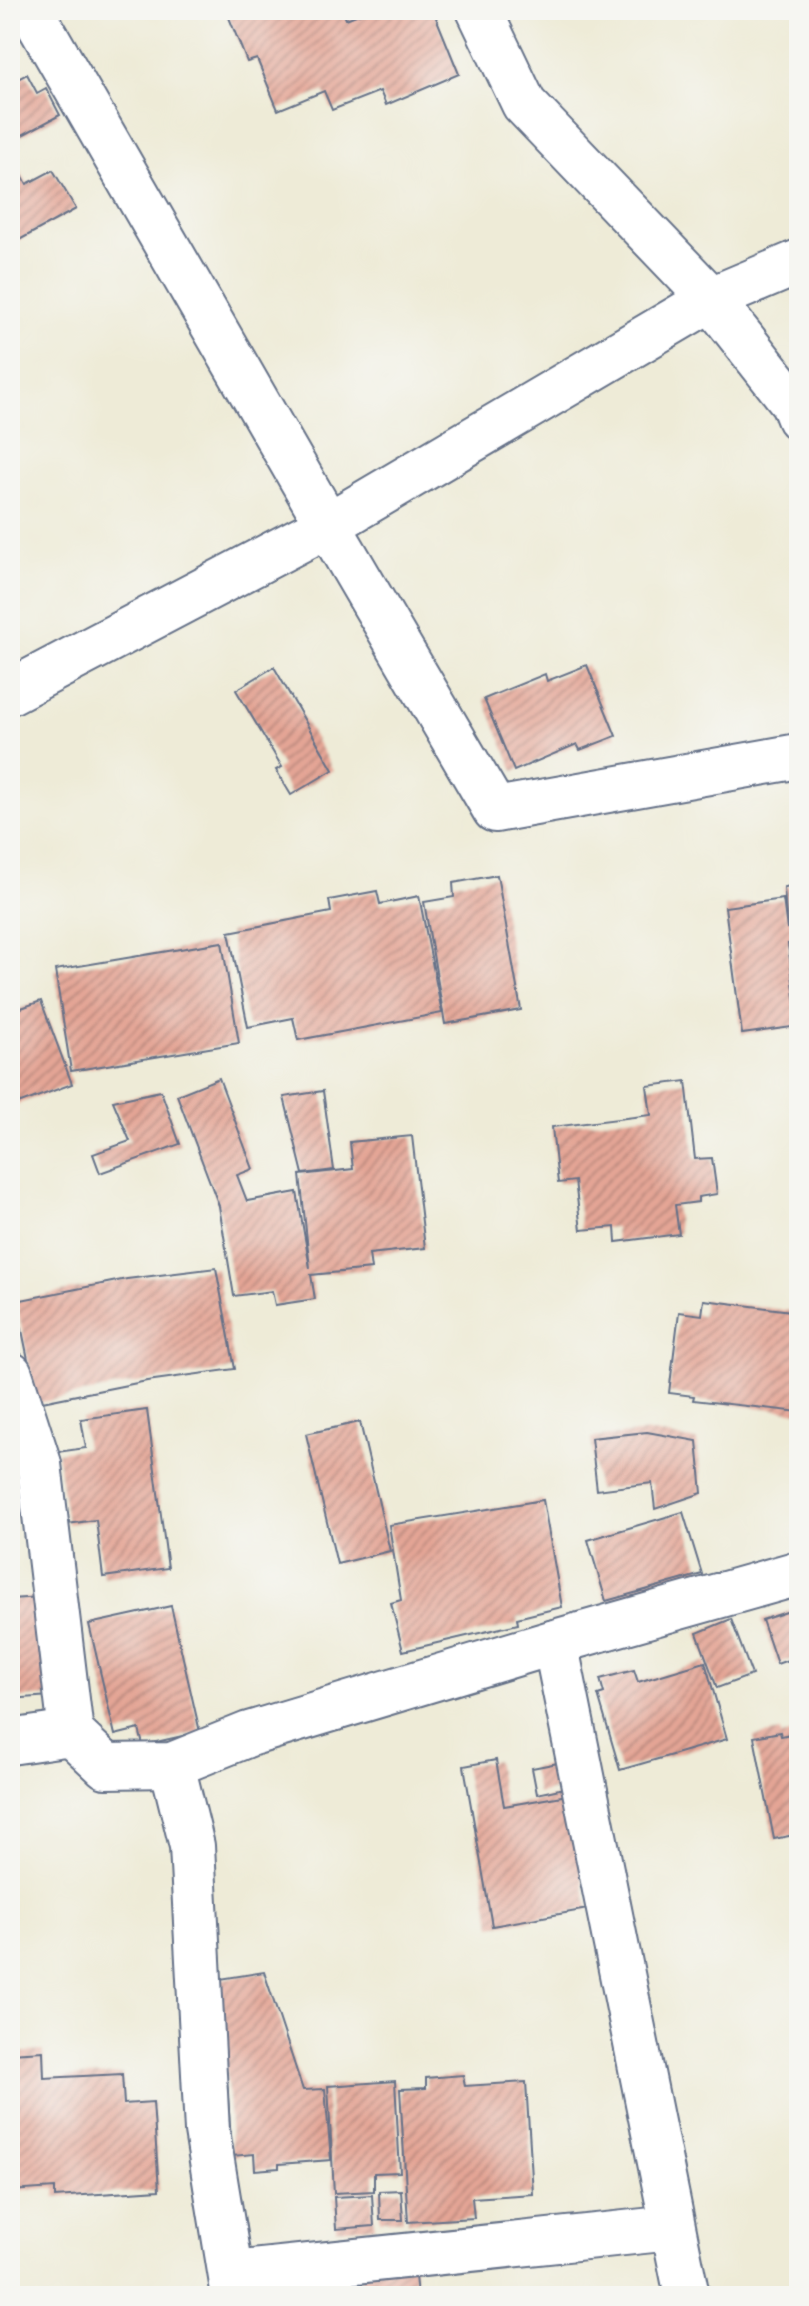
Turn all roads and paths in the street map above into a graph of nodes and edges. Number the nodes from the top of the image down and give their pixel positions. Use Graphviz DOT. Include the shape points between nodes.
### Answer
graph roads {
  1 [pos="31,10"];
  2 [pos="479,10"];
  3 [pos="799,262"];
  4 [pos="711,299"];
  5 [pos="799,418"];
  6 [pos="328,525"];
  7 [pos="10,692"];
  8 [pos="799,756"];
  9 [pos="10,1374"];
  10 [pos="799,1573"];
  11 [pos="555,1642"];
  12 [pos="71,1733"];
  13 [pos="10,1742"];
  14 [pos="172,1765"];
  15 [pos="672,2228"];
  16 [pos="233,2285"];
  17 [pos="687,2296"];
  1 -- 6 [label="street"];
  2 -- 4 [label="street" via="524,104"];
  3 -- 4 [label="street"];
  4 -- 5 [label="street" via="793,403"];
  4 -- 6 [label="street"];
  6 -- 7 [label="street"];
  6 -- 8 [label="street" via="495,810"];
  9 -- 12 [label="street" via="39,1464"];
  10 -- 11 [label="street"];
  11 -- 14 [label="street" via="249,1734"];
  11 -- 15 [label="street"];
  12 -- 13 [label="street"];
  12 -- 14 [label="street" via="106,1766"];
  14 -- 16 [label="street" via="192,1846 207,2131"];
  15 -- 16 [label="street"];
  15 -- 17 [label="street"];
}
